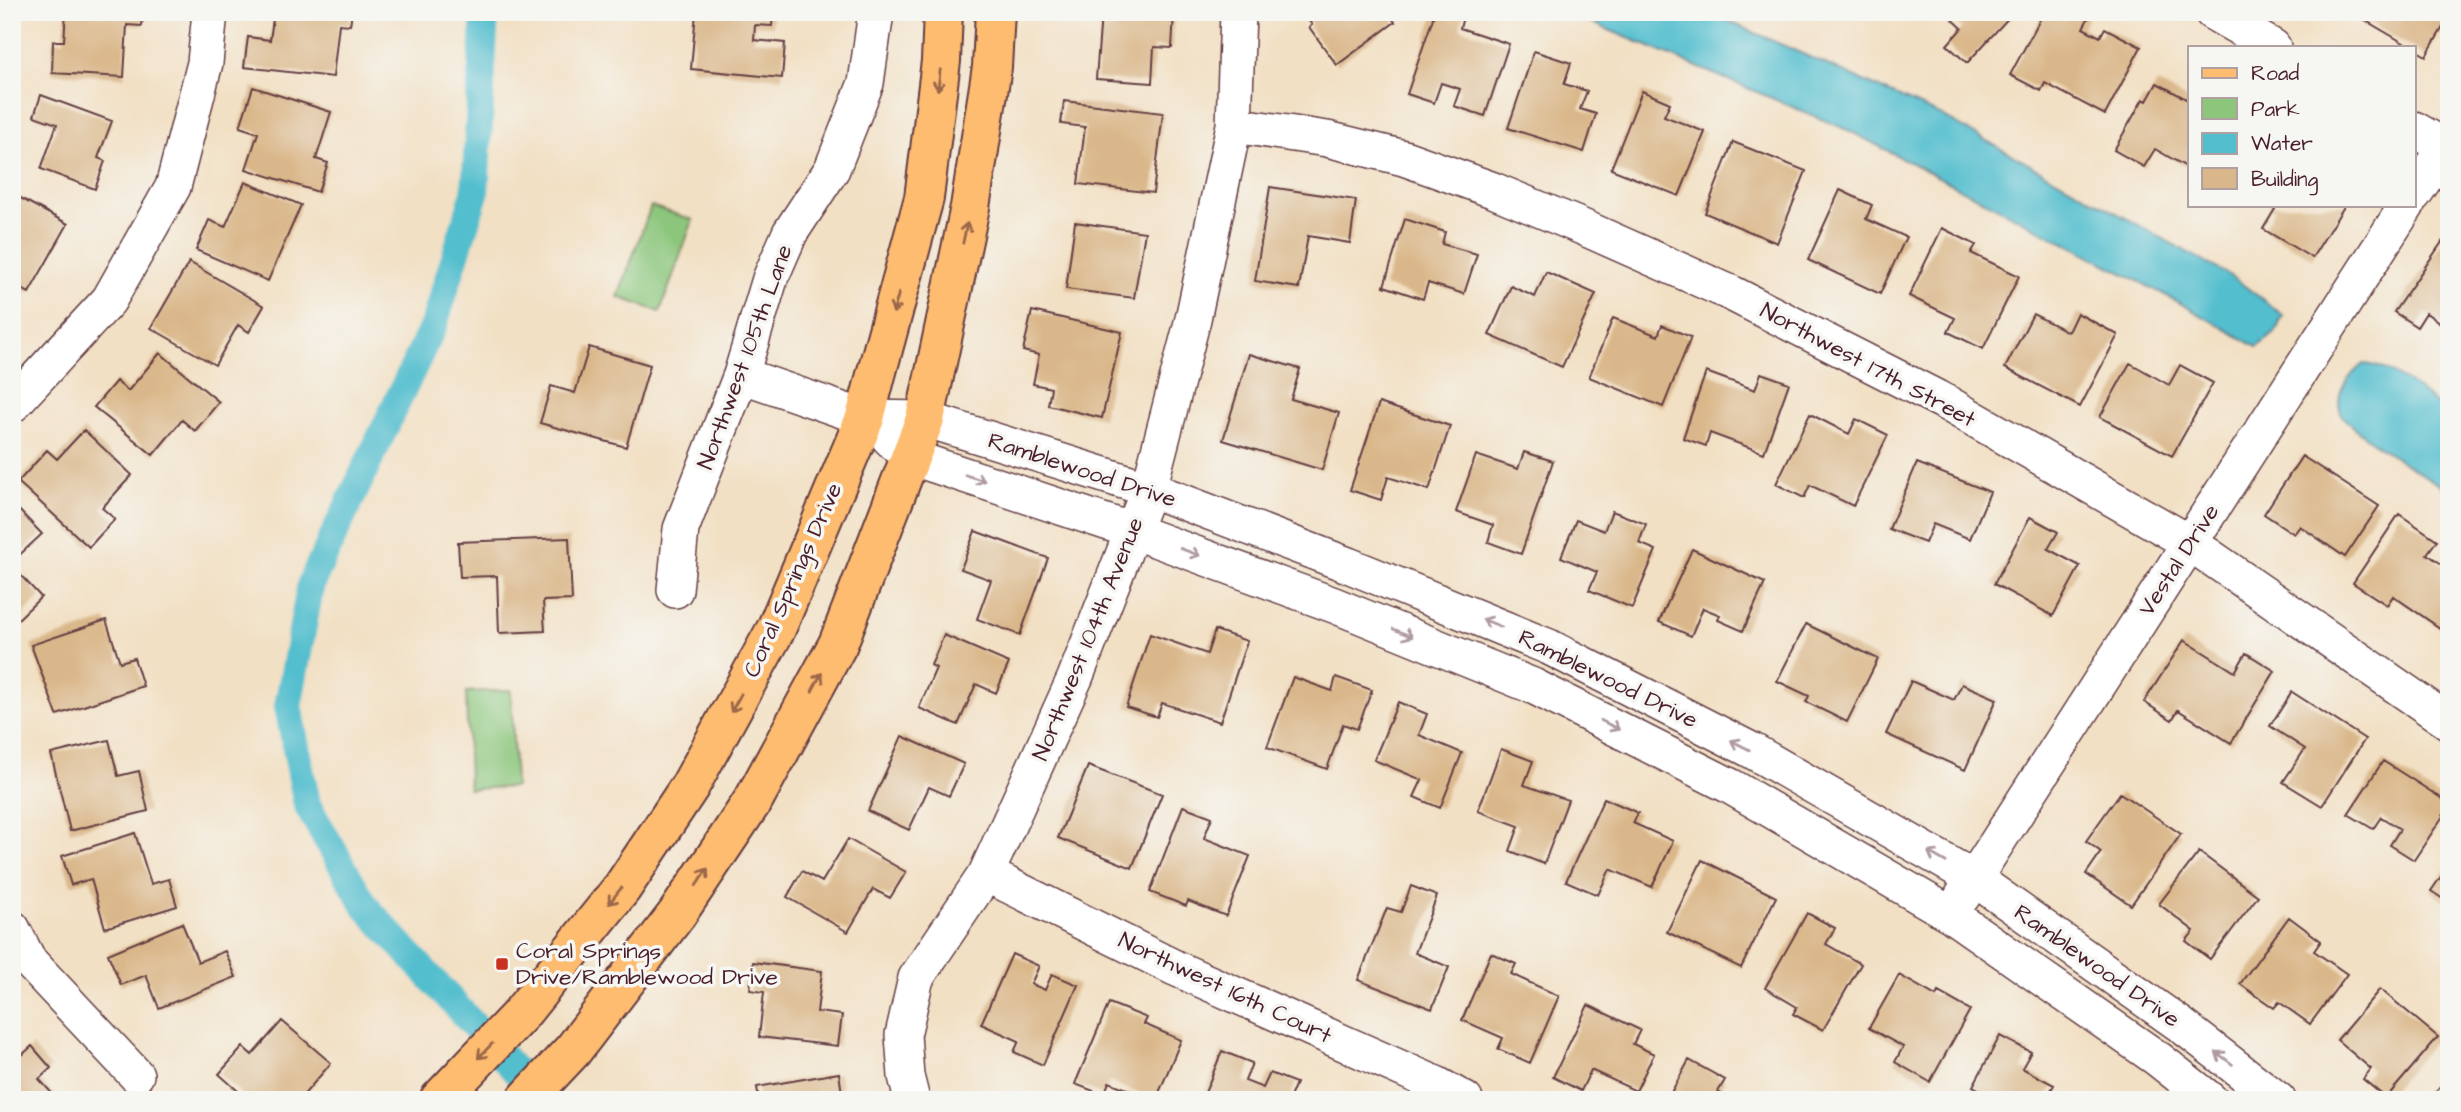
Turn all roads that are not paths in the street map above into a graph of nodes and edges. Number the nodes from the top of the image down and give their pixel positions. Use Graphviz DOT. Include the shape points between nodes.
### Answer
graph roads {
  1 [pos="210,12"];
  2 [pos="876,12"];
  3 [pos="943,12"];
  4 [pos="995,12"];
  5 [pos="1238,12"];
  6 [pos="2212,12"];
  7 [pos="2271,46"];
  8 [pos="1234,125"];
  9 [pos="2416,130"];
  10 [pos="2448,147"];
  11 [pos="2416,191"];
  12 [pos="2406,206"];
  13 [pos="741,375"];
  14 [pos="16,394"];
  15 [pos="864,418"];
  16 [pos="925,419"];
  17 [pos="910,457"];
  18 [pos="1149,489"];
  19 [pos="1133,531"];
  20 [pos="2190,543"];
  21 [pos="674,590"];
  22 [pos="2449,722"];
  23 [pos="986,874"];
  24 [pos="1975,879"];
  25 [pos="1950,914"];
  26 [pos="12,928"];
  27 [pos="136,1074"];
  28 [pos="909,1088"];
  29 [pos="445,1093"];
  30 [pos="526,1100"];
  31 [pos="1465,1100"];
  32 [pos="2210,1100"];
  33 [pos="2278,1100"];
  1 -- 14 [label="street" via="205,63 173,187 109,300"];
  2 -- 13 [label="street, Northwest 105th Lane" via="866,83 832,169 790,233 770,279"];
  3 -- 15 [label="main road, Coral Springs Drive, one-way" via="924,198"];
  16 -- 4 [label="main road, one-way" via="970,207 992,67"];
  5 -- 8 [label="street, Northwest 104th Avenue"];
  6 -- 7 [label="street"];
  8 -- 18 [label="street, Northwest 104th Avenue" via="1193,319"];
  8 -- 20 [label="street, Northwest 17th Street" via="1327,139 1404,158 1580,226 1732,294 1943,401"];
  9 -- 10 [label="street"];
  10 -- 11 [label="street"];
  12 -- 20 [label="street, Vestal Drive"];
  13 -- 15 [label="street, Ramblewood Drive"];
  13 -- 21 [label="street, Northwest 105th Lane" via="681,529"];
  15 -- 16 [label="street, Ramblewood Drive"];
  15 -- 17 [label="street, Ramblewood Drive"];
  15 -- 29 [label="main road, Coral Springs Drive, one-way" via="776,629 690,786 622,888 520,1015"];
  16 -- 17 [label="main road"];
  16 -- 18 [label="street, Ramblewood Drive"];
  17 -- 19 [label="street, Ramblewood Drive, one-way"];
  30 -- 17 [label="main road, one-way" via="573,1050 677,914 754,799 838,644"];
  18 -- 19 [label="street, Northwest 104th Avenue"];
  24 -- 18 [label="street, Ramblewood Drive, one-way" via="1751,750 1549,647"];
  19 -- 23 [label="street, Northwest 104th Avenue" via="1075,678"];
  19 -- 25 [label="street, Ramblewood Drive, one-way" via="1334,605 1533,686 1730,786"];
  20 -- 22 [label="street, Northwest 17th Street"];
  20 -- 24 [label="street, Vestal Drive"];
  23 -- 28 [label="street, Northwest 104th Avenue" via="916,978 903,1035"];
  23 -- 31 [label="street, Northwest 16th Court" via="1175,968"];
  24 -- 25 [label="street, Vestal Drive"];
  33 -- 24 [label="street, Ramblewood Drive, one-way"];
  25 -- 32 [label="street, Ramblewood Drive"];
  26 -- 27 [label="street" via="29,961"];
}
